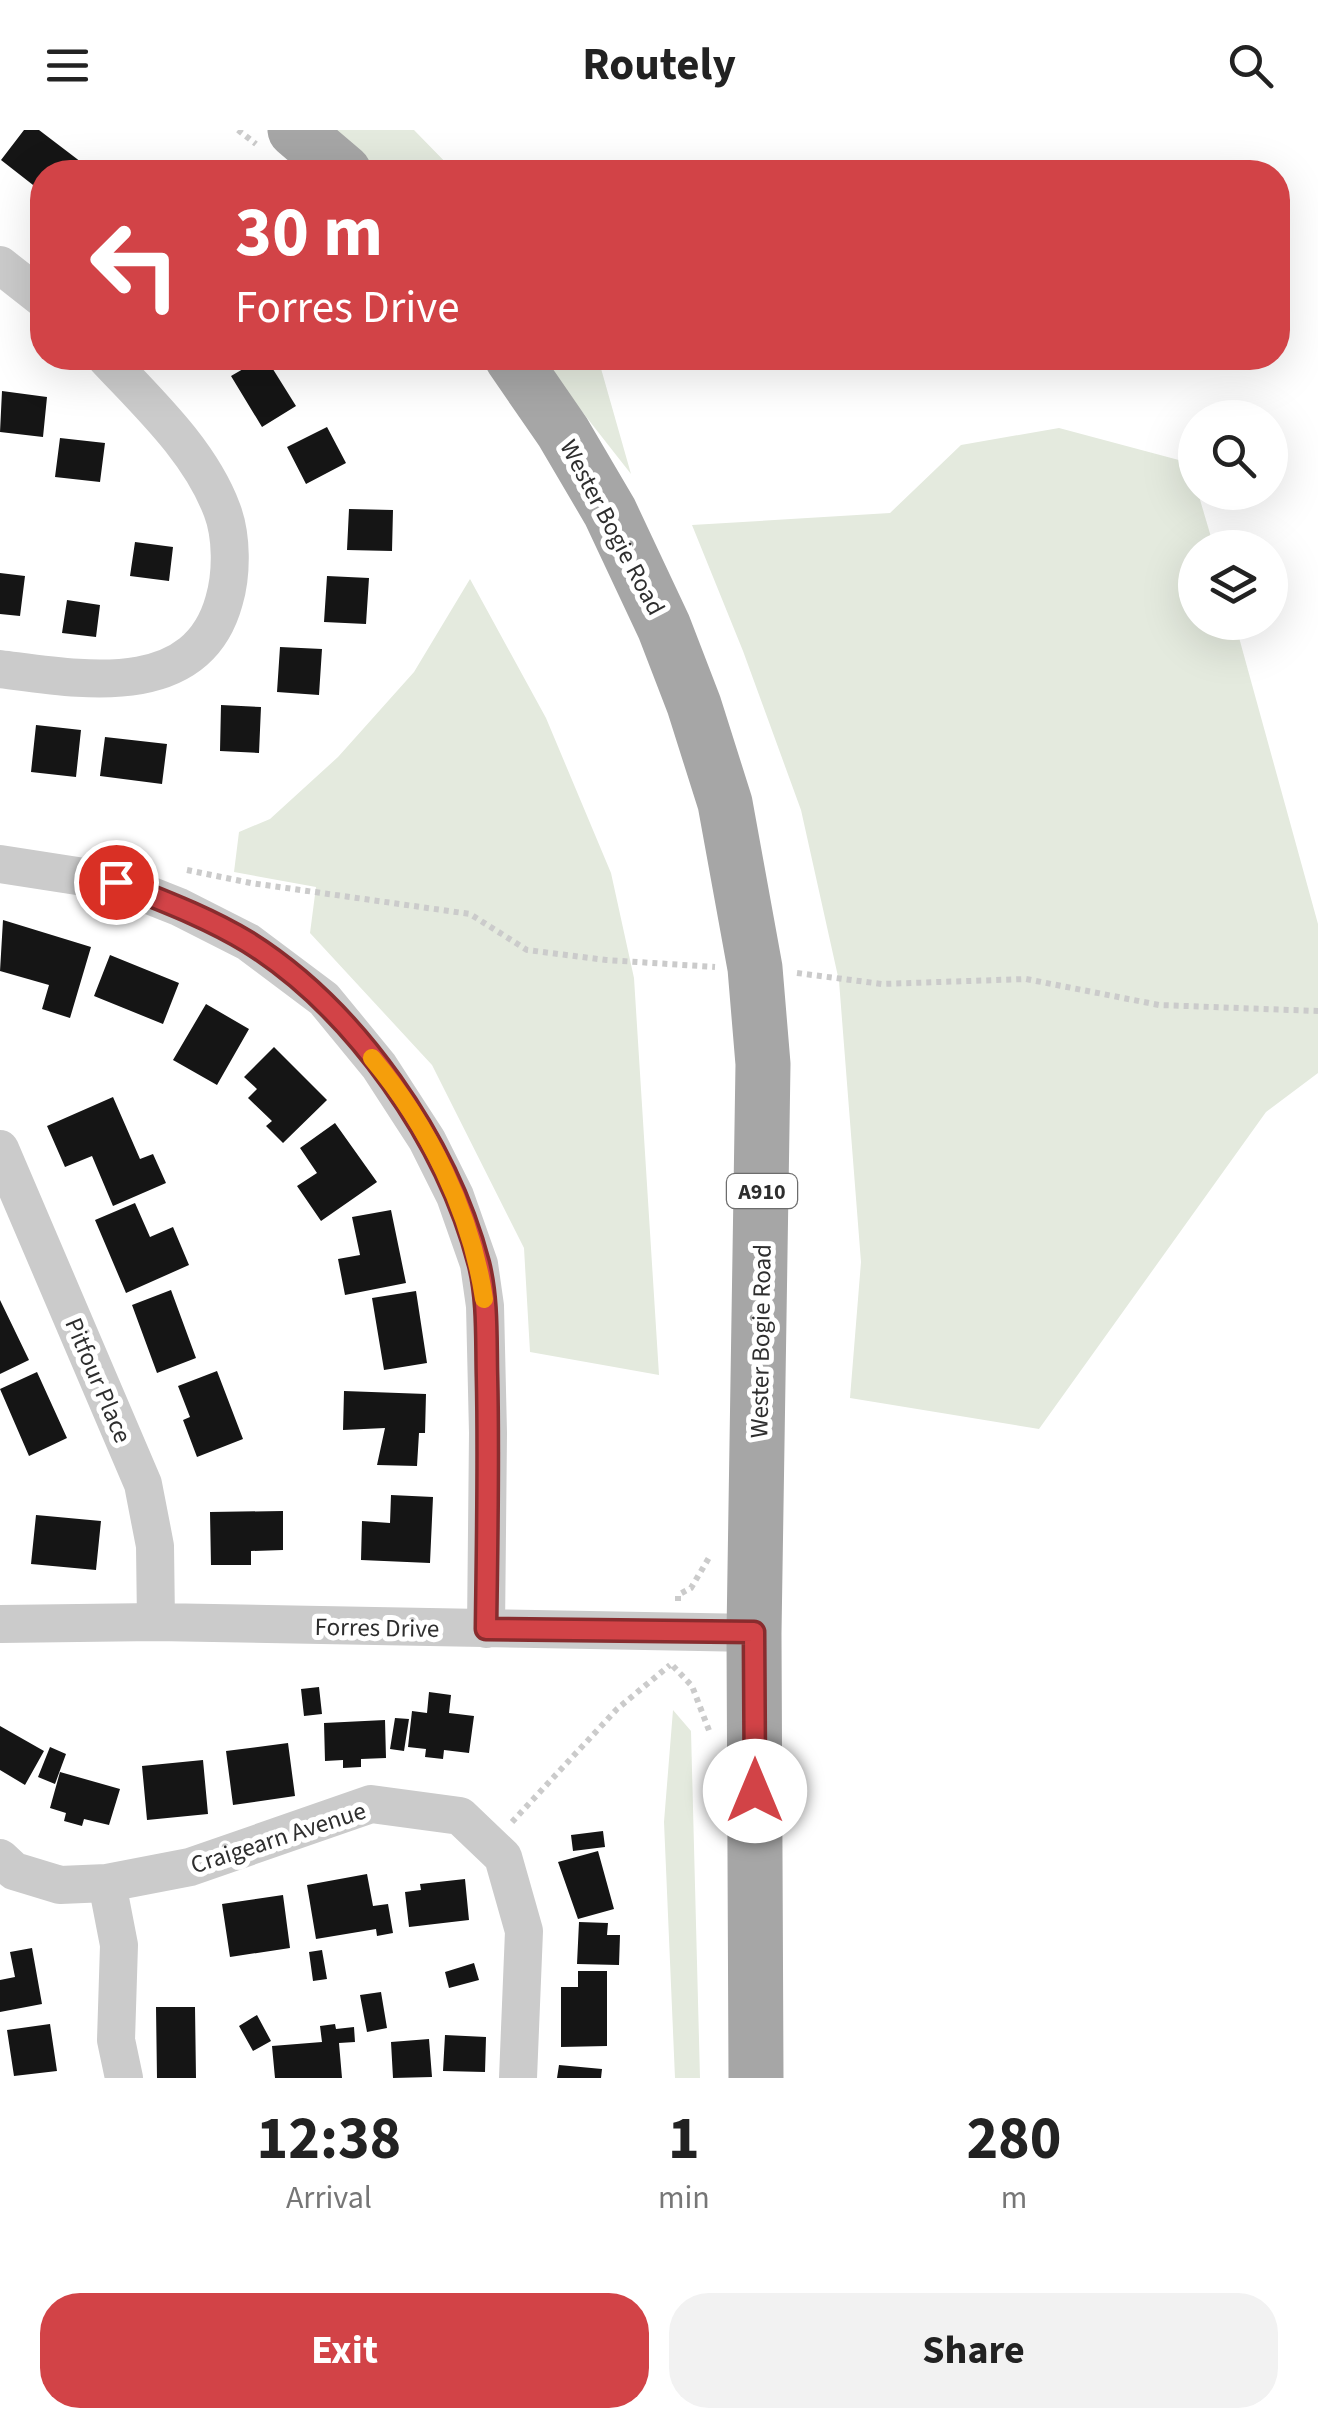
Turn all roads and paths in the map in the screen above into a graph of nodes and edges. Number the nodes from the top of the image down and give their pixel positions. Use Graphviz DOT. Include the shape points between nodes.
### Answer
graph roads {
  1 [pos="295,130"];
  2 [pos="330,160"];
  3 [pos="0,265"];
  4 [pos="30,289"];
  5 [pos="117,370"];
  6 [pos="520,370"];
  7 [pos="0,669"];
  8 [pos="0,864"];
  9 [pos="181,869"];
  10 [pos="732,971"];
  11 [pos="1318,1011"];
  12 [pos="0,1149"];
  13 [pos="714,1548"];
  14 [pos="156,1622"];
  15 [pos="0,1624"];
  16 [pos="486,1629"];
  17 [pos="754,1632"];
  18 [pos="674,1648"];
  19 [pos="715,1746"];
  20 [pos="490,1845"];
  21 [pos="0,1858"];
  22 [pos="107,1883"];
  23 [pos="124,2078"];
  24 [pos="518,2078"];
  25 [pos="756,2078"];
  1 -- 2 [label="main road"];
  3 -- 4 [label="street"];
  5 -- 7 [label="street" via="200,468 222,511 228,588 219,619 170,668 119,680"];
  6 -- 10 [label="main road, Wester Bogie Road / A910" via="610,512 694,705 724,804"];
  8 -- 16 [label="street" via="116,882 248,942 324,999 428,1140 473,1247 485,1306"];
  9 -- 10 [label="path" via="470,914 527,950"];
  10 -- 11 [label="path" via="882,984 1026,979 1158,1005"];
  10 -- 17 [label="main road, Wester Bogie Road / A910" via="763,1081"];
  12 -- 14 [label="street, Pitfour Place" via="144,1484"];
  13 -- 18 [label="path" via="691,1588 678,1595"];
  14 -- 15 [label="street, Forres Drive"];
  14 -- 16 [label="street, Forres Drive"];
  16 -- 18 [label="street, Forres Drive"];
  17 -- 18 [label="street, Forres Drive"];
  17 -- 25 [label="main road, Wester Bogie Road / A910"];
  18 -- 19 [label="path"];
  18 -- 20 [label="path"];
  20 -- 22 [label="street, Craigearn Avenue" via="460,1816 371,1804 190,1868"];
  20 -- 24 [label="street, Craigearn Avenue" via="503,1857 524,1931"];
  21 -- 22 [label="street, Craigearn Avenue" via="14,1870 60,1885"];
  22 -- 23 [label="street" via="119,1945 116,2040"];
}
